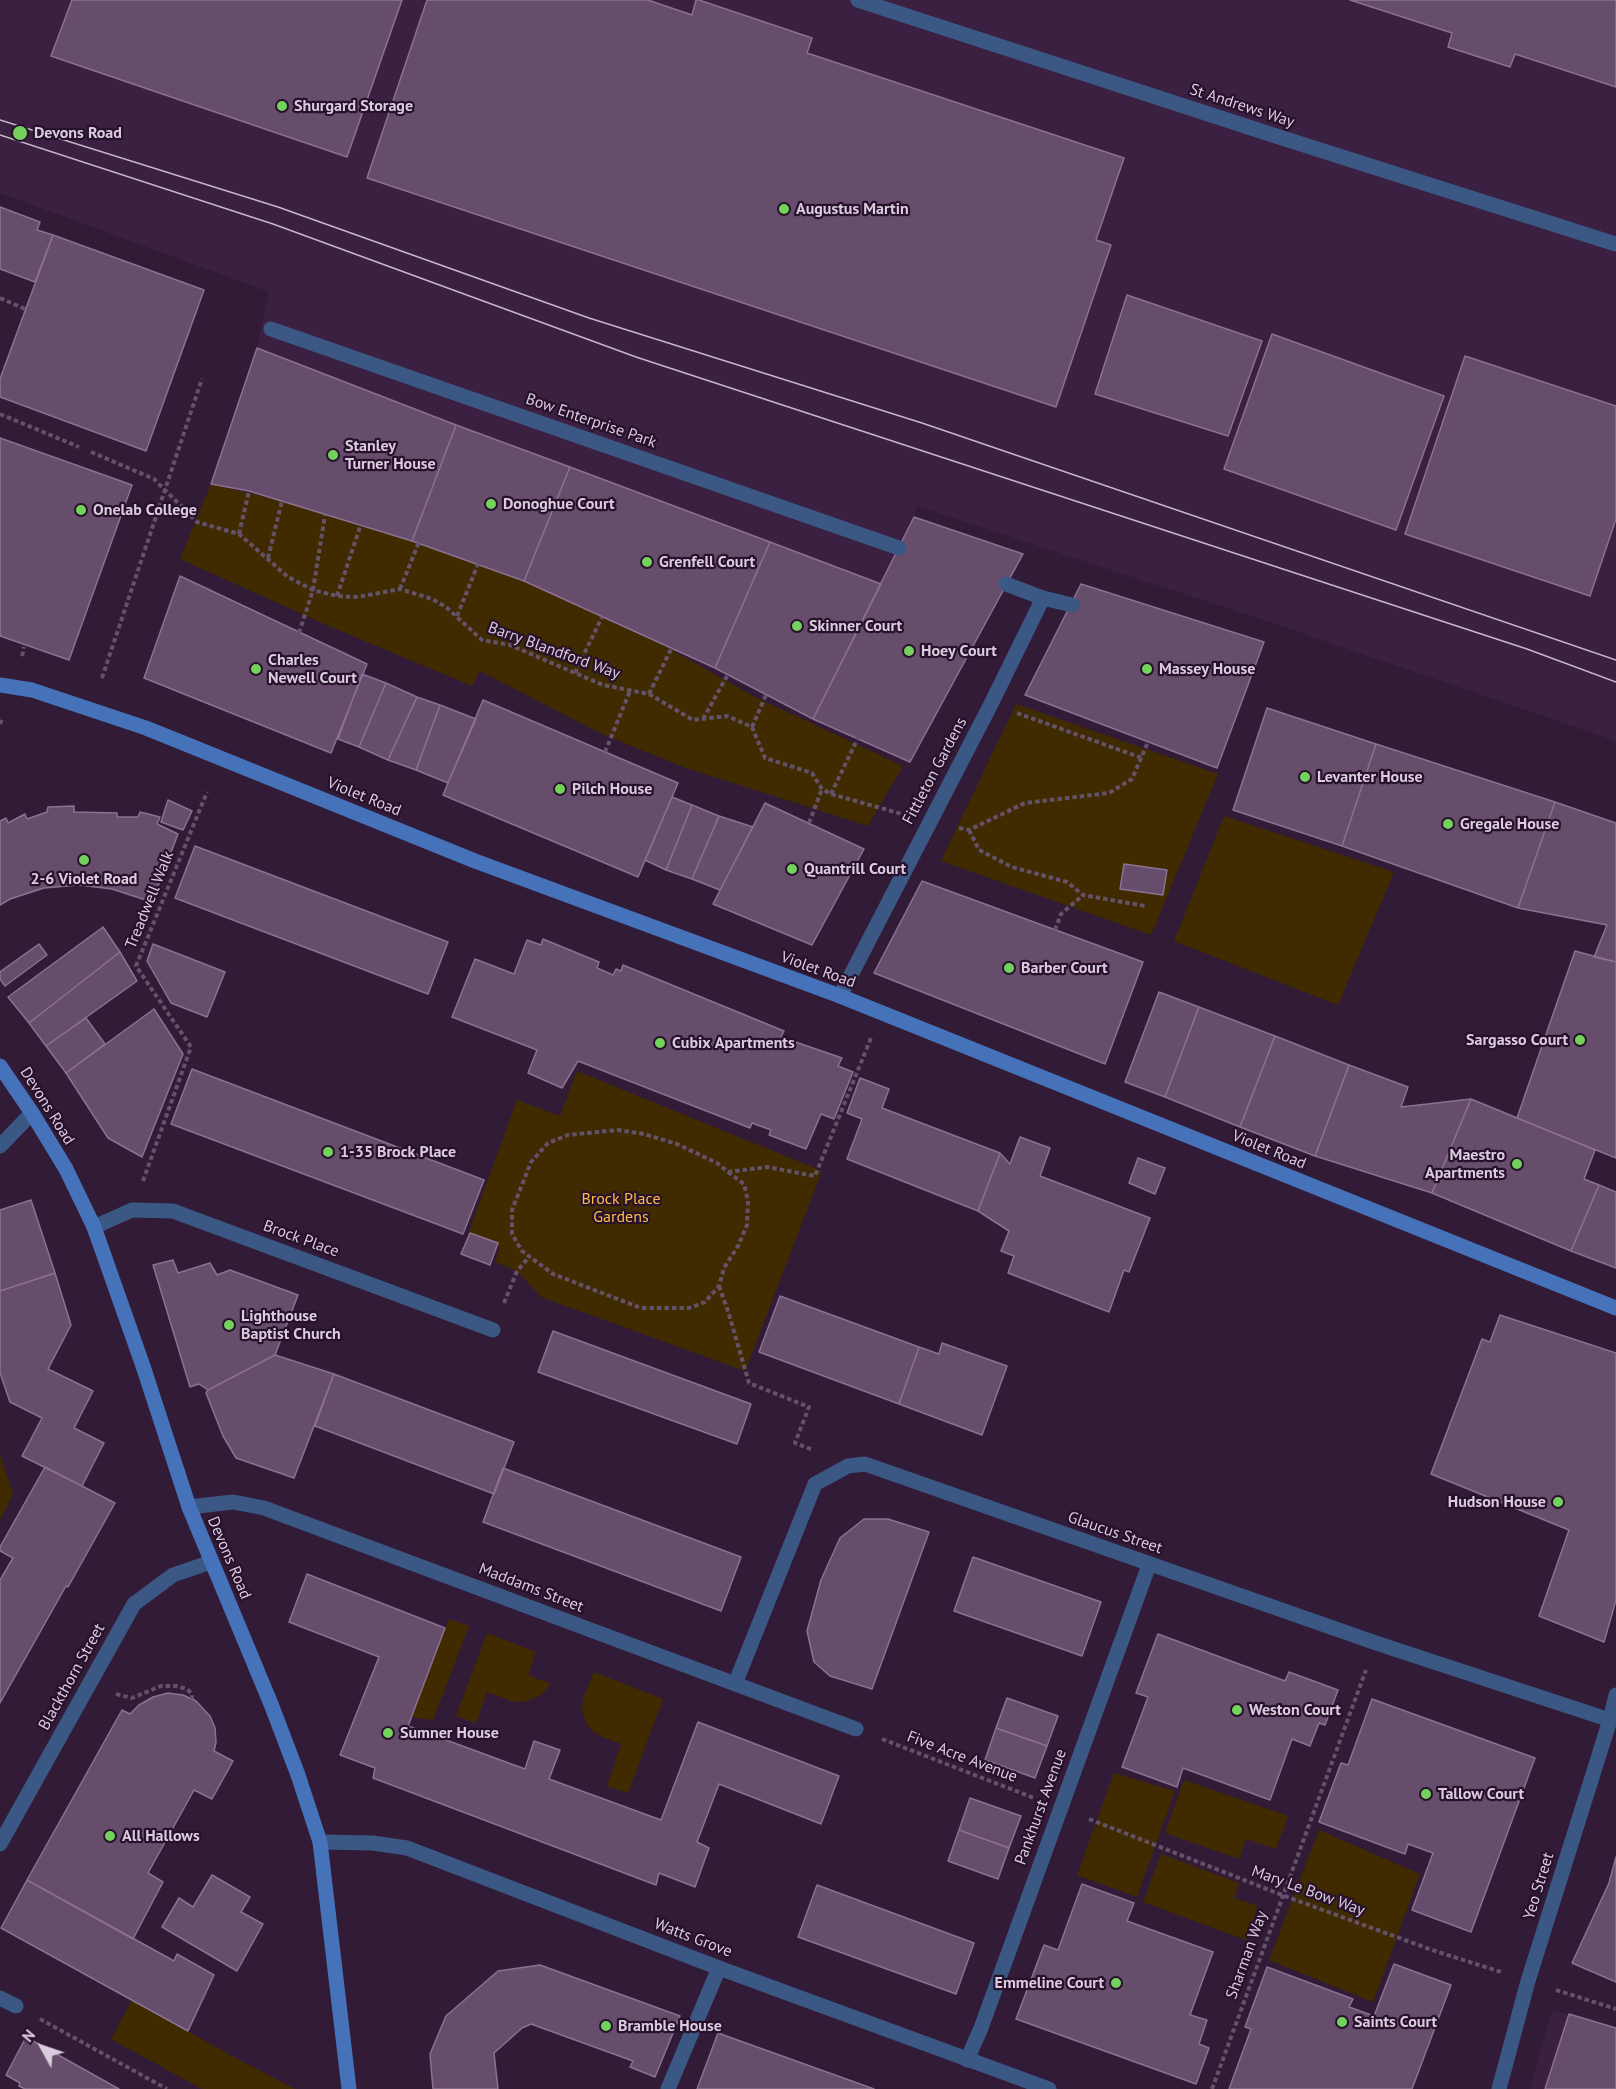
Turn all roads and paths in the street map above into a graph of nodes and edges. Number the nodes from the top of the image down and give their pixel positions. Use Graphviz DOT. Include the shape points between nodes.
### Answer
graph roads {
  1 [pos="858,0"];
  2 [pos="1616,244"];
  3 [pos="0,297"];
  4 [pos="25,309"];
  5 [pos="271,328"];
  6 [pos="202,379"];
  7 [pos="0,414"];
  8 [pos="79,447"];
  9 [pos="91,452"];
  10 [pos="165,489"];
  11 [pos="249,491"];
  12 [pos="282,501"];
  13 [pos="325,515"];
  14 [pos="361,524"];
  15 [pos="239,534"];
  16 [pos="419,542"];
  17 [pos="899,548"];
  18 [pos="268,558"];
  19 [pos="478,564"];
  20 [pos="1006,584"];
  21 [pos="400,589"];
  22 [pos="313,590"];
  23 [pos="337,596"];
  24 [pos="1043,598"];
  25 [pos="1072,605"];
  26 [pos="457,616"];
  27 [pos="602,617"];
  28 [pos="299,633"];
  29 [pos="24,648"];
  30 [pos="671,649"];
  31 [pos="22,656"];
  32 [pos="575,673"];
  33 [pos="727,676"];
  34 [pos="102,678"];
  35 [pos="0,685"];
  36 [pos="630,691"];
  37 [pos="649,694"];
  38 [pos="766,695"];
  39 [pos="991,704"];
  40 [pos="2,719"];
  41 [pos="703,719"];
  42 [pos="0,724"];
  43 [pos="752,727"];
  44 [pos="858,738"];
  45 [pos="1148,742"];
  46 [pos="605,752"];
  47 [pos="1142,758"];
  48 [pos="822,789"];
  49 [pos="207,792"];
  50 [pos="831,794"];
  51 [pos="929,821"];
  52 [pos="809,823"];
  53 [pos="969,830"];
  54 [pos="1083,895"];
  55 [pos="1145,906"];
  56 [pos="1055,930"];
  57 [pos="840,996"];
  58 [pos="867,1047"];
  59 [pos="0,1066"];
  60 [pos="32,1113"];
  61 [pos="0,1146"];
  62 [pos="728,1172"];
  63 [pos="132,1210"];
  64 [pos="94,1227"];
  65 [pos="529,1257"];
  66 [pos="718,1286"];
  67 [pos="1616,1308"];
  68 [pos="493,1330"];
  69 [pos="848,1466"];
  70 [pos="189,1507"];
  71 [pos="211,1562"];
  72 [pos="1149,1565"];
  73 [pos="735,1684"];
  74 [pos="88,1688"];
  75 [pos="1357,1694"];
  76 [pos="1616,1695"];
  77 [pos="192,1699"];
  78 [pos="1610,1720"];
  79 [pos="856,1729"];
  80 [pos="1060,1808"];
  81 [pos="1081,1816"];
  82 [pos="320,1842"];
  83 [pos="0,1844"];
  84 [pos="1282,1895"];
  85 [pos="719,1968"];
  86 [pos="1528,1981"];
  87 [pos="0,1998"];
  88 [pos="16,2006"];
  89 [pos="1616,2009"];
  90 [pos="967,2060"];
  91 [pos="167,2089"];
  92 [pos="348,2089"];
  93 [pos="668,2089"];
  94 [pos="1048,2089"];
  95 [pos="1212,2089"];
  96 [pos="1499,2089"];
  1 -- 2 [label="street, St Andrews Way"];
  3 -- 4 [label="path"];
  5 -- 17 [label="street, Bow Enterprise Park"];
  6 -- 10 [label="path"];
  7 -- 8 [label="path"];
  9 -- 10 [label="path" via="154,479"];
  10 -- 15 [label="path, Barry Blandford Way" via="197,522"];
  10 -- 34 [label="path"];
  11 -- 15 [label="path"];
  12 -- 18 [label="path"];
  13 -- 22 [label="path"];
  14 -- 23 [label="path"];
  15 -- 18 [label="path, Barry Blandford Way"];
  16 -- 21 [label="path"];
  18 -- 22 [label="path, Barry Blandford Way" via="288,577"];
  19 -- 26 [label="path"];
  20 -- 24 [label="street"];
  21 -- 23 [label="path, Barry Blandford Way" via="358,597"];
  21 -- 26 [label="path, Barry Blandford Way" via="432,599"];
  22 -- 23 [label="path, Barry Blandford Way"];
  22 -- 28 [label="path"];
  24 -- 25 [label="street"];
  24 -- 39 [label="street, Fittleton Gardens"];
  26 -- 32 [label="path, Barry Blandford Way" via="482,640 510,645"];
  27 -- 32 [label="path"];
  29 -- 31 [label="path"];
  30 -- 37 [label="path"];
  32 -- 36 [label="path, Barry Blandford Way"];
  33 -- 41 [label="path"];
  35 -- 57 [label="street, Violet Road" via="32,690 146,728 476,861"];
  36 -- 37 [label="path, Barry Blandford Way"];
  36 -- 46 [label="path"];
  37 -- 41 [label="path, Barry Blandford Way" via="693,720"];
  38 -- 43 [label="path"];
  39 -- 47 [label="path"];
  39 -- 51 [label="street, Fittleton Gardens"];
  40 -- 42 [label="path"];
  41 -- 43 [label="path, Barry Blandford Way" via="727,716"];
  43 -- 48 [label="path" via="765,758 812,773"];
  44 -- 50 [label="path"];
  45 -- 47 [label="path"];
  47 -- 53 [label="path" via="1132,779 1109,793 1025,803"];
  48 -- 50 [label="path"];
  48 -- 52 [label="path"];
  49 -- 63 [label="path, Treadwell Walk" via="136,966 191,1047"];
  50 -- 51 [label="path"];
  51 -- 53 [label="path"];
  51 -- 57 [label="street, Fittleton Gardens"];
  53 -- 54 [label="path" via="979,850 1012,867 1067,882"];
  54 -- 55 [label="path"];
  54 -- 56 [label="path" via="1061,914"];
  57 -- 67 [label="street, Violet Road"];
  58 -- 62 [label="path" via="816,1176 767,1167"];
  59 -- 60 [label="street, Devons Road"];
  60 -- 61 [label="street"];
  60 -- 64 [label="street, Devons Road" via="66,1169"];
  62 -- 65 [label="path" via="677,1144 644,1134 618,1130 568,1136 548,1143 531,1162 512,1210 512,1234"];
  62 -- 66 [label="path" via="744,1184 747,1225"];
  63 -- 64 [label="street, Brock Place"];
  63 -- 68 [label="street, Brock Place" via="173,1211"];
  64 -- 70 [label="street, Devons Road"];
  65 -- 66 [label="path" via="553,1274 641,1308 689,1308 705,1302"];
  65 -- 68 [label="path" via="517,1271"];
  66 -- 69 [label="path" via="749,1383 809,1407 795,1443"];
  69 -- 72 [label="street, Glaucus Street" via="865,1464"];
  69 -- 73 [label="street" via="815,1484"];
  70 -- 71 [label="street, Devons Road"];
  70 -- 73 [label="street, Maddams Street" via="233,1502 264,1508"];
  71 -- 74 [label="street, Blackthorn Street" via="173,1575 134,1604"];
  71 -- 82 [label="street, Devons Road" via="271,1704"];
  72 -- 78 [label="street, Glaucus Street"];
  72 -- 80 [label="street, Pankhurst Avenue"];
  73 -- 79 [label="street, Maddams Street"];
  74 -- 77 [label="path" via="132,1698 161,1686 176,1686 187,1689"];
  74 -- 83 [label="street, Blackthorn Street"];
  75 -- 84 [label="path, Sharman Way"];
  76 -- 78 [label="street, Yeo Street"];
  78 -- 86 [label="street, Yeo Street"];
  79 -- 80 [label="path, Five Acre Avenue"];
  80 -- 90 [label="street, Pankhurst Avenue"];
  81 -- 84 [label="path, Mary Le Bow Way"];
  82 -- 85 [label="street, Watts Grove" via="407,1848"];
  82 -- 92 [label="street, Devons Road"];
  84 -- 86 [label="path, Mary Le Bow Way"];
  84 -- 95 [label="path, Sharman Way"];
  85 -- 90 [label="street, Watts Grove"];
  85 -- 93 [label="street"];
  86 -- 89 [label="path, Mary Le Bow Way"];
  86 -- 96 [label="street, Yeo Street"];
  87 -- 88 [label="street"];
  88 -- 91 [label="path"];
  90 -- 94 [label="street, Watts Grove"];
}
